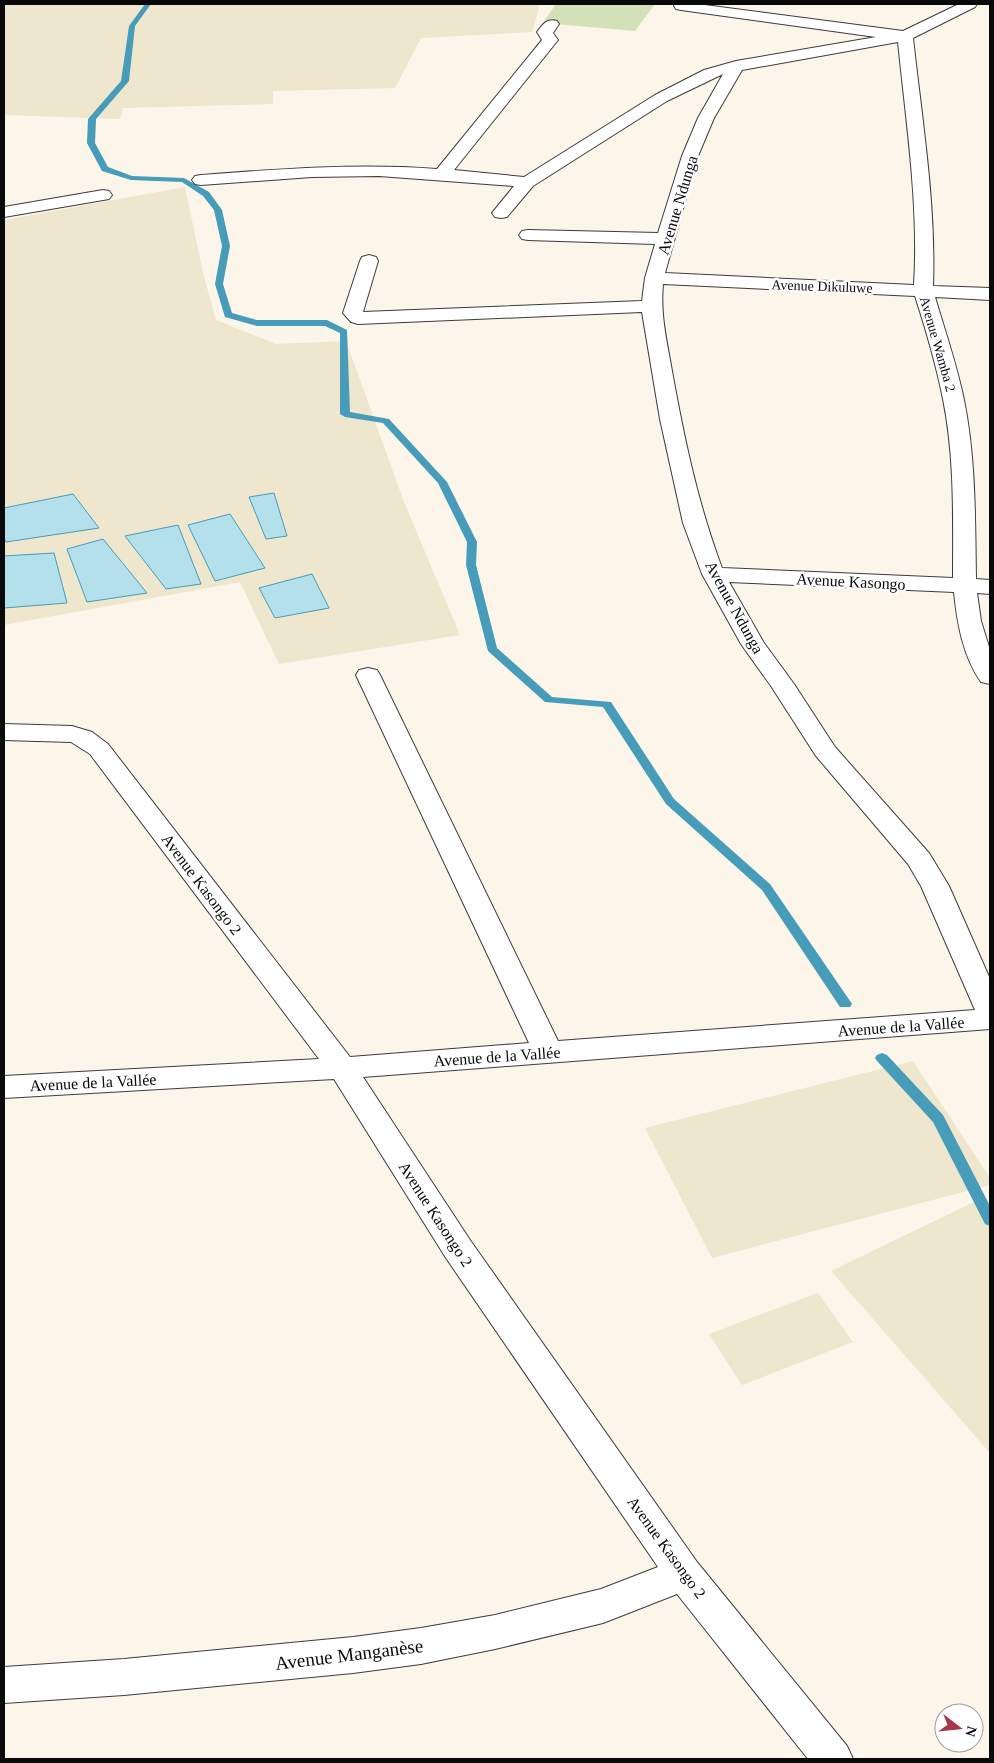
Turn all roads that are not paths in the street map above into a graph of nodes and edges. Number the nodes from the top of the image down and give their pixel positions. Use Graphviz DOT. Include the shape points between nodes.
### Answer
graph roads {
  1 [pos="970,4"];
  2 [pos="681,6"];
  3 [pos="552,24"];
  4 [pos="905,36"];
  5 [pos="736,66"];
  6 [pos="442,174"];
  7 [pos="201,180"];
  8 [pos="527,182"];
  9 [pos="103,195"];
  10 [pos="4,212"];
  11 [pos="501,214"];
  12 [pos="528,235"];
  13 [pos="667,240"];
  14 [pos="369,261"];
  15 [pos="654,278"];
  16 [pos="922,290"];
  17 [pos="990,294"];
  18 [pos="651,306"];
  19 [pos="713,574"];
  20 [pos="965,586"];
  21 [pos="990,587"];
  22 [pos="368,675"];
  23 [pos="990,677"];
  24 [pos="4,732"];
  25 [pos="990,1011"];
  26 [pos="990,1019"];
  27 [pos="548,1052"];
  28 [pos="342,1068"];
  29 [pos="4,1087"];
  30 [pos="684,1574"];
  31 [pos="4,1685"];
  32 [pos="832,1759"];
  1 -- 4 [label="street"];
  2 -- 4 [label="street"];
  3 -- 6 [label="street" via="545,34 550,40"];
  4 -- 5 [label="street"];
  4 -- 16 [label="street, Avenue Wamba 2" via="922,197 925,251"];
  5 -- 8 [label="street" via="682,86"];
  5 -- 13 [label="street, Avenue Ndunga" via="706,118 690,156"];
  6 -- 7 [label="street" via="345,171"];
  6 -- 8 [label="street"];
  8 -- 11 [label="street"];
  9 -- 10 [label="street"];
  12 -- 13 [label="street"];
  13 -- 15 [label="street, Avenue Ndunga"];
  14 -- 18 [label="street" via="354,312 358,318"];
  15 -- 16 [label="street, Avenue Dikuluwe"];
  15 -- 18 [label="street, Avenue Ndunga"];
  16 -- 17 [label="street, Avenue Dikuluwe"];
  16 -- 20 [label="street, Avenue Wamba 2" via="954,401 963,470"];
  18 -- 19 [label="street, Avenue Ndunga" via="670,419 694,523"];
  19 -- 20 [label="street, Avenue Kasongo"];
  19 -- 25 [label="street, Avenue Ndunga" via="753,644 825,752 919,859 935,886"];
  20 -- 21 [label="street, Avenue Kasongo"];
  20 -- 23 [label="street, Avenue Wamba 2" via="969,621"];
  22 -- 27 [label="street"];
  24 -- 28 [label="street, Avenue Kasongo 2" via="72,734 83,737 98,749"];
  26 -- 27 [label="street, Avenue de la Vallée"];
  27 -- 28 [label="street, Avenue de la Vallée"];
  28 -- 29 [label="street, Avenue de la Vallée"];
  28 -- 30 [label="street, Avenue Kasongo 2" via="458,1249"];
  30 -- 31 [label="street, Avenue Manganèse" via="603,1606 421,1646 152,1675"];
  30 -- 32 [label="street, Avenue Kasongo 2"];
}
